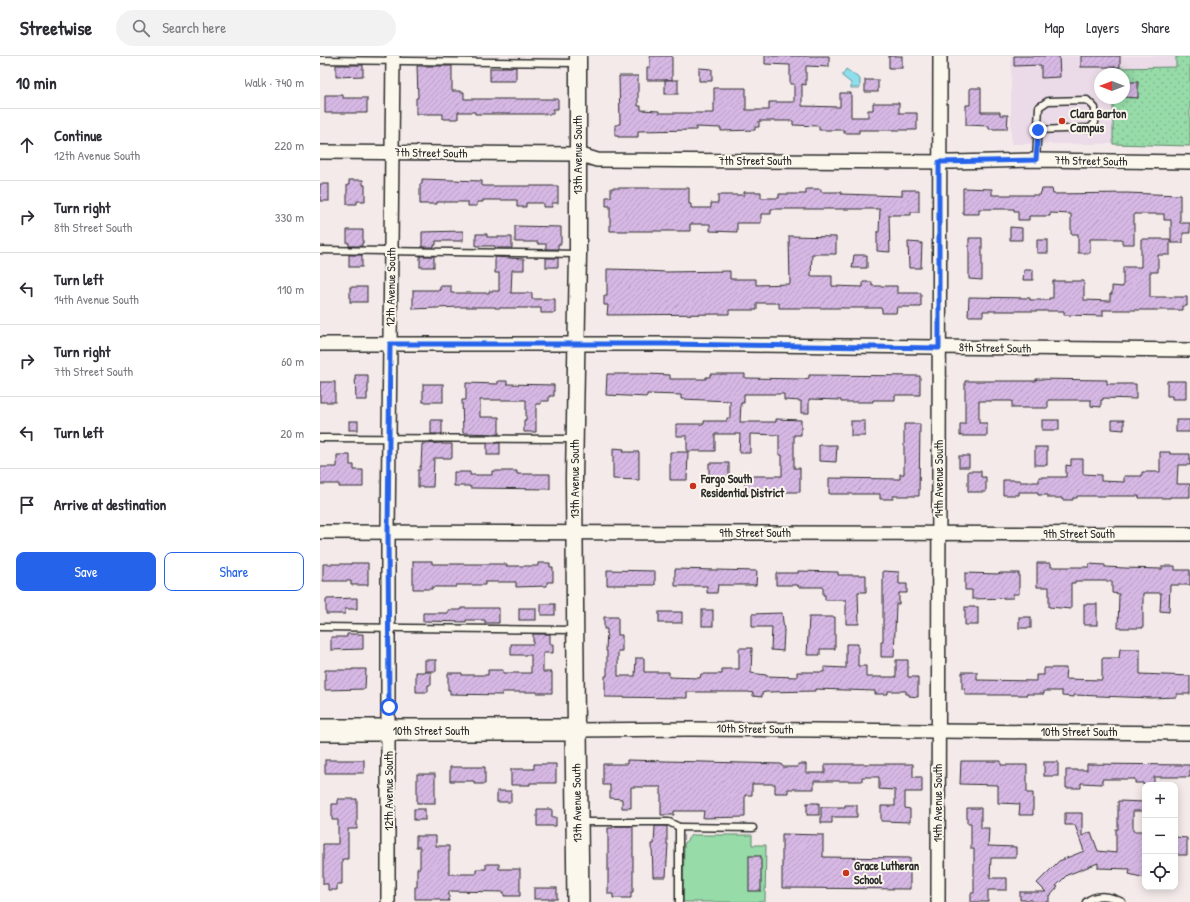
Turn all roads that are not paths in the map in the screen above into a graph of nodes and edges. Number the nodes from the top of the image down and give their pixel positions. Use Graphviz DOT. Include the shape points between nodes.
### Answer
graph roads {
  1 [pos="940,56"];
  2 [pos="393,58"];
  3 [pos="320,60"];
  4 [pos="578,60"];
  5 [pos="1038,130"];
  6 [pos="320,152"];
  7 [pos="392,152"];
  8 [pos="578,154"];
  9 [pos="1036,160"];
  10 [pos="939,162"];
  11 [pos="1190,162"];
  12 [pos="320,250"];
  13 [pos="391,251"];
  14 [pos="578,254"];
  15 [pos="320,344"];
  16 [pos="390,344"];
  17 [pos="577,344"];
  18 [pos="939,348"];
  19 [pos="1190,350"];
  20 [pos="320,438"];
  21 [pos="390,438"];
  22 [pos="575,439"];
  23 [pos="320,532"];
  24 [pos="388,532"];
  25 [pos="574,532"];
  26 [pos="938,534"];
  27 [pos="1190,534"];
  28 [pos="320,627"];
  29 [pos="389,628"];
  30 [pos="575,630"];
  31 [pos="320,730"];
  32 [pos="576,730"];
  33 [pos="389,731"];
  34 [pos="938,731"];
  35 [pos="1190,733"];
  36 [pos="577,822"];
  37 [pos="679,827"];
  38 [pos="753,828"];
  39 [pos="388,902"];
  40 [pos="578,902"];
  41 [pos="679,902"];
  42 [pos="938,902"];
  43 [pos="1086,902"];
  44 [pos="1122,902"];
  1 -- 10 [label="street, 14th Avenue South"];
  2 -- 3 [label="lane"];
  2 -- 4 [label="lane"];
  2 -- 7 [label="street, 12th Avenue South"];
  4 -- 8 [label="street, 13th Avenue South"];
  5 -- 5 [label="lane" via="1039,107 1048,101 1087,100 1095,108 1095,123 1090,128"];
  5 -- 9 [label="lane"];
  6 -- 7 [label="street, 7th Street South"];
  7 -- 8 [label="street, 7th Street South"];
  7 -- 13 [label="street, 12th Avenue South"];
  8 -- 10 [label="street, 7th Street South" via="597,160"];
  8 -- 14 [label="street, 13th Avenue South"];
  9 -- 10 [label="street, 7th Street South"];
  9 -- 11 [label="street, 7th Street South"];
  10 -- 18 [label="street, 14th Avenue South"];
  12 -- 13 [label="lane"];
  13 -- 14 [label="lane"];
  13 -- 16 [label="street, 12th Avenue South"];
  14 -- 17 [label="street, 13th Avenue South"];
  15 -- 16 [label="street, 8th Street South"];
  16 -- 17 [label="street, 8th Street South"];
  16 -- 21 [label="street, 12th Avenue South"];
  17 -- 18 [label="street, 8th Street South"];
  17 -- 22 [label="street, 13th Avenue South"];
  18 -- 19 [label="street, 8th Street South"];
  18 -- 26 [label="street, 14th Avenue South"];
  20 -- 21 [label="lane"];
  21 -- 22 [label="lane"];
  21 -- 24 [label="street, 12th Avenue South"];
  22 -- 25 [label="street, 13th Avenue South"];
  23 -- 24 [label="street, 9th Street South"];
  24 -- 25 [label="street, 9th Street South"];
  24 -- 29 [label="street, 12th Avenue South"];
  25 -- 26 [label="street, 9th Street South"];
  25 -- 30 [label="street, 13th Avenue South"];
  26 -- 27 [label="street, 9th Street South"];
  26 -- 34 [label="street, 14th Avenue South"];
  28 -- 29 [label="lane"];
  29 -- 30 [label="lane"];
  29 -- 33 [label="street, 12th Avenue South"];
  30 -- 32 [label="street, 13th Avenue South"];
  31 -- 33 [label="main road, 10th Street South"];
  32 -- 33 [label="main road, 10th Street South"];
  32 -- 34 [label="street, 10th Street South"];
  32 -- 36 [label="main road, 13th Avenue South"];
  33 -- 39 [label="street, 12th Avenue South"];
  34 -- 35 [label="street, 10th Street South"];
  34 -- 42 [label="street, 14th Avenue South"];
  36 -- 37 [label="lane" via="669,822"];
  36 -- 40 [label="main road, 13th Avenue South"];
  37 -- 38 [label="lane"];
  37 -- 41 [label="lane"];
  43 -- 44 [label="lane" via="1105,896"];
}
